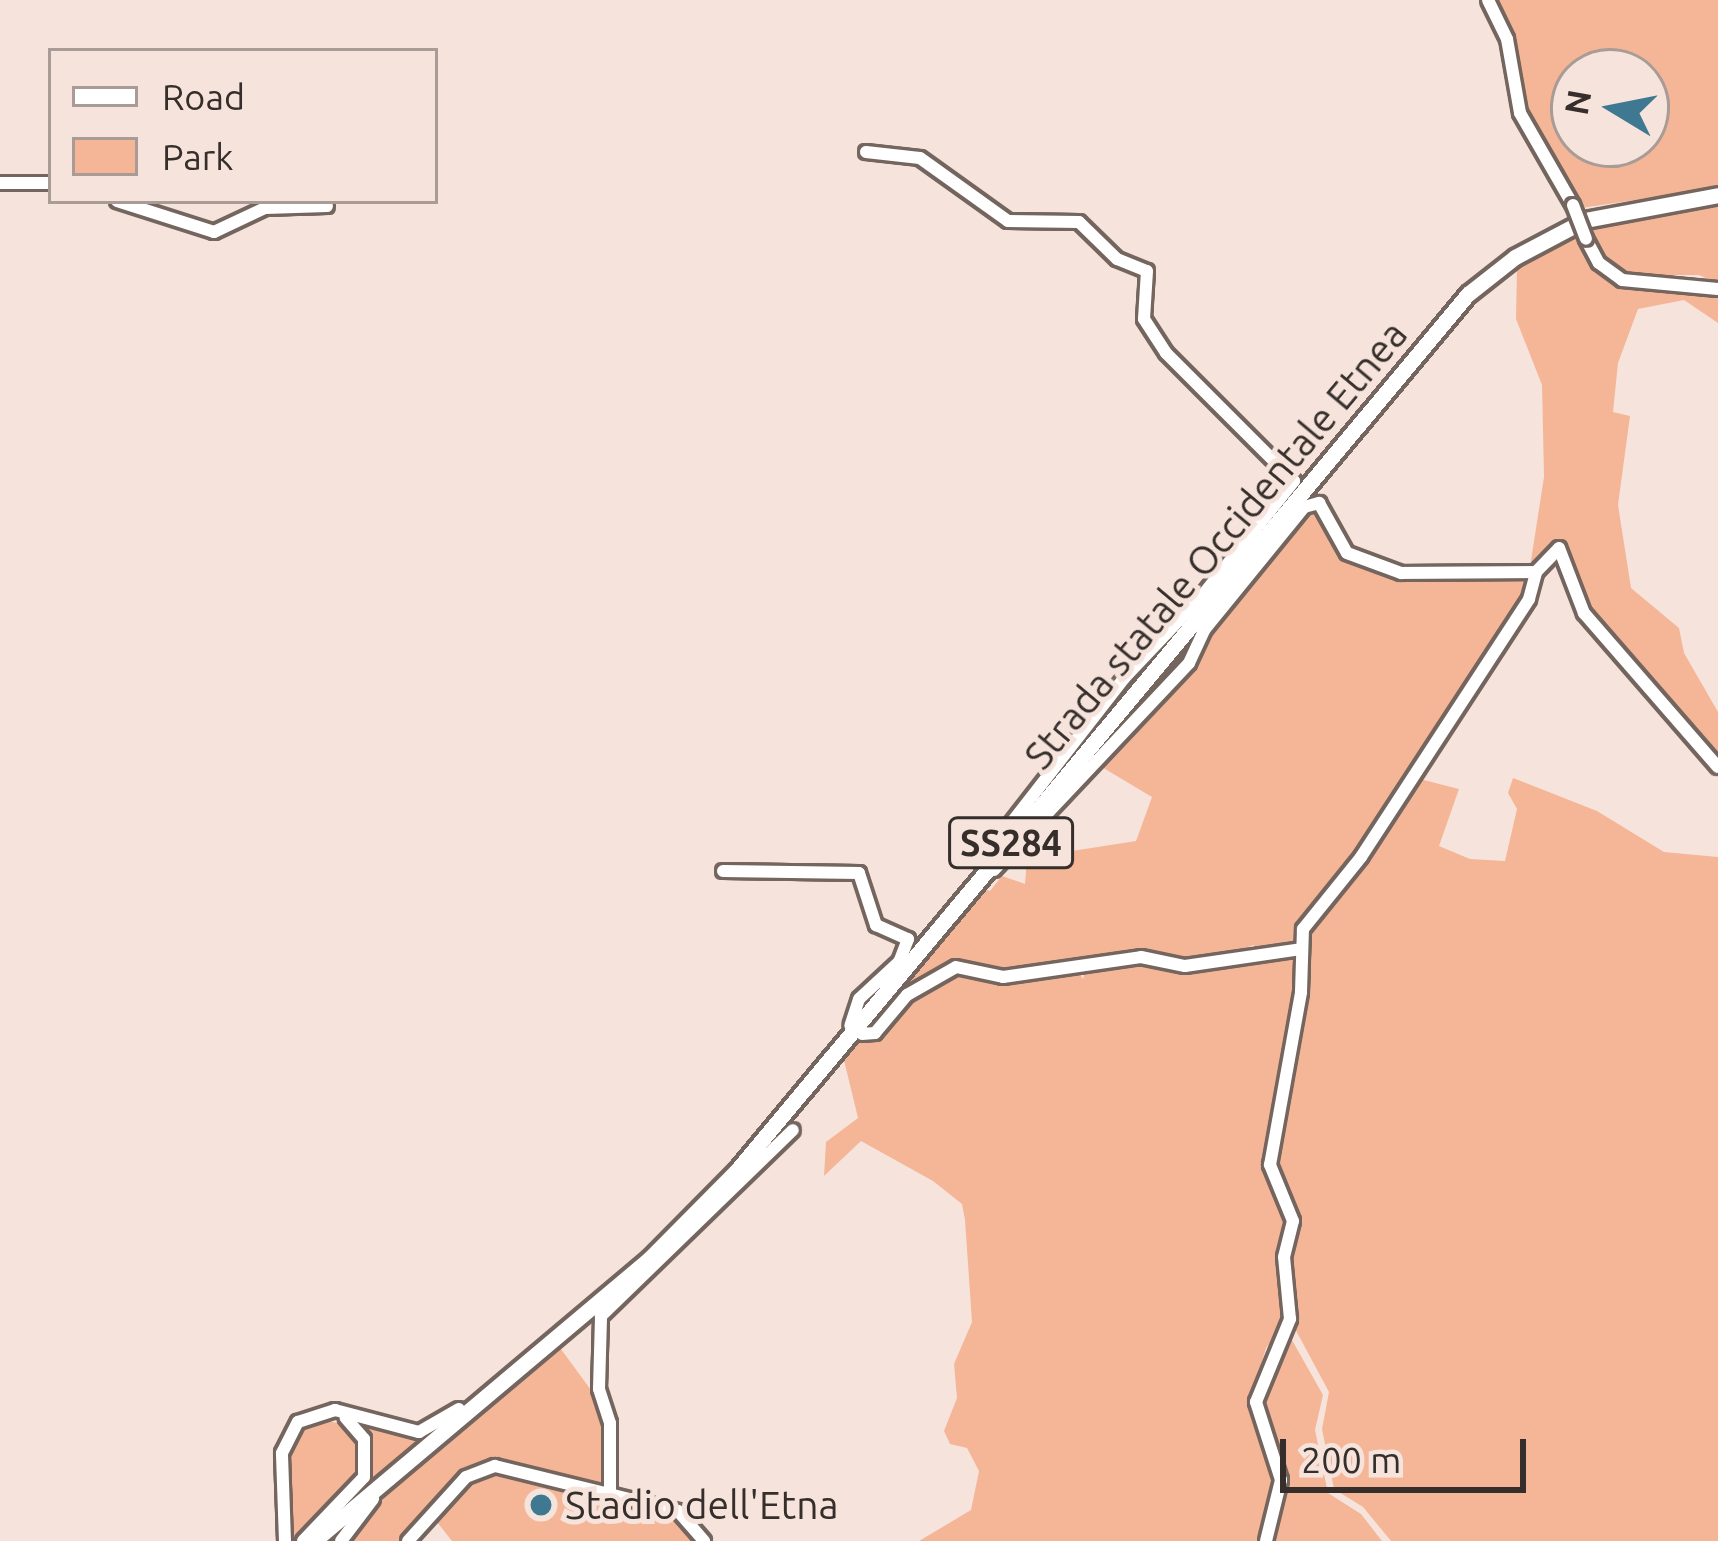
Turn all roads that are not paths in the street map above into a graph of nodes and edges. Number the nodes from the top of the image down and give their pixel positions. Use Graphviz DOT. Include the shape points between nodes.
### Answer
graph roads {
  1 [pos="1488,0"];
  2 [pos="866,152"];
  3 [pos="0,182"];
  4 [pos="48,183"];
  5 [pos="1718,195"];
  6 [pos="126,204"];
  7 [pos="327,206"];
  8 [pos="1718,289"];
  9 [pos="1536,572"];
  10 [pos="1145,682"];
  11 [pos="1718,767"];
  12 [pos="990,868"];
  13 [pos="723,871"];
  14 [pos="975,886"];
  15 [pos="1301,949"];
  16 [pos="793,1130"];
  17 [pos="548,1343"];
  18 [pos="497,1387"];
  19 [pos="315,1413"];
  20 [pos="610,1492"];
  21 [pos="285,1541"];
  22 [pos="304,1541"];
  23 [pos="314,1541"];
  24 [pos="341,1541"];
  25 [pos="408,1541"];
  26 [pos="704,1541"];
  27 [pos="1266,1541"];
  1 -- 8 [label="street, bridge" via="1508,39 1520,113 1599,263 1622,280"];
  2 -- 10 [label="street" via="920,158 1008,221 1078,222 1117,259 1148,271 1144,319 1166,353 1292,476 1289,493"];
  3 -- 4 [label="street"];
  5 -- 12 [label="main road, Strada statale Occidentale Etnea / SS284" via="1585,220 1478,286"];
  6 -- 7 [label="street" via="214,232 265,208"];
  9 -- 10 [label="street" via="1401,573 1342,550 1319,503 1304,507"];
  9 -- 11 [label="street" via="1559,548 1565,554 1584,613"];
  9 -- 15 [label="street" via="1529,599 1361,857 1303,929"];
  10 -- 12 [label="street" via="995,844"];
  10 -- 14 [label="street"];
  12 -- 14 [label="main road, Strada statale Occidentale Etnea / SS284"];
  13 -- 15 [label="street" via="859,873 876,926 908,939 899,962 859,999 856,1030 875,1033 907,995 956,967 1003,977 1141,957 1185,966"];
  14 -- 17 [label="main road, Strada statale Occidentale Etnea / SS284" via="737,1170"];
  15 -- 27 [label="street" via="1301,992 1270,1165 1293,1221 1284,1257 1290,1319 1256,1402 1281,1480"];
  16 -- 20 [label="street" via="601,1316"];
  17 -- 18 [label="main road, Strada statale Occidentale Etnea / SS284"];
  17 -- 19 [label="street" via="428,1430"];
  18 -- 23 [label="main road, Strada statale Occidentale Etnea / SS284"];
  18 -- 24 [label="street" via="480,1411 370,1501"];
  19 -- 21 [label="street" via="290,1431 281,1453"];
  19 -- 22 [label="street" via="352,1421 364,1438 367,1468 350,1498"];
  20 -- 25 [label="street" via="482,1468"];
  20 -- 26 [label="street" via="678,1511"];
}
